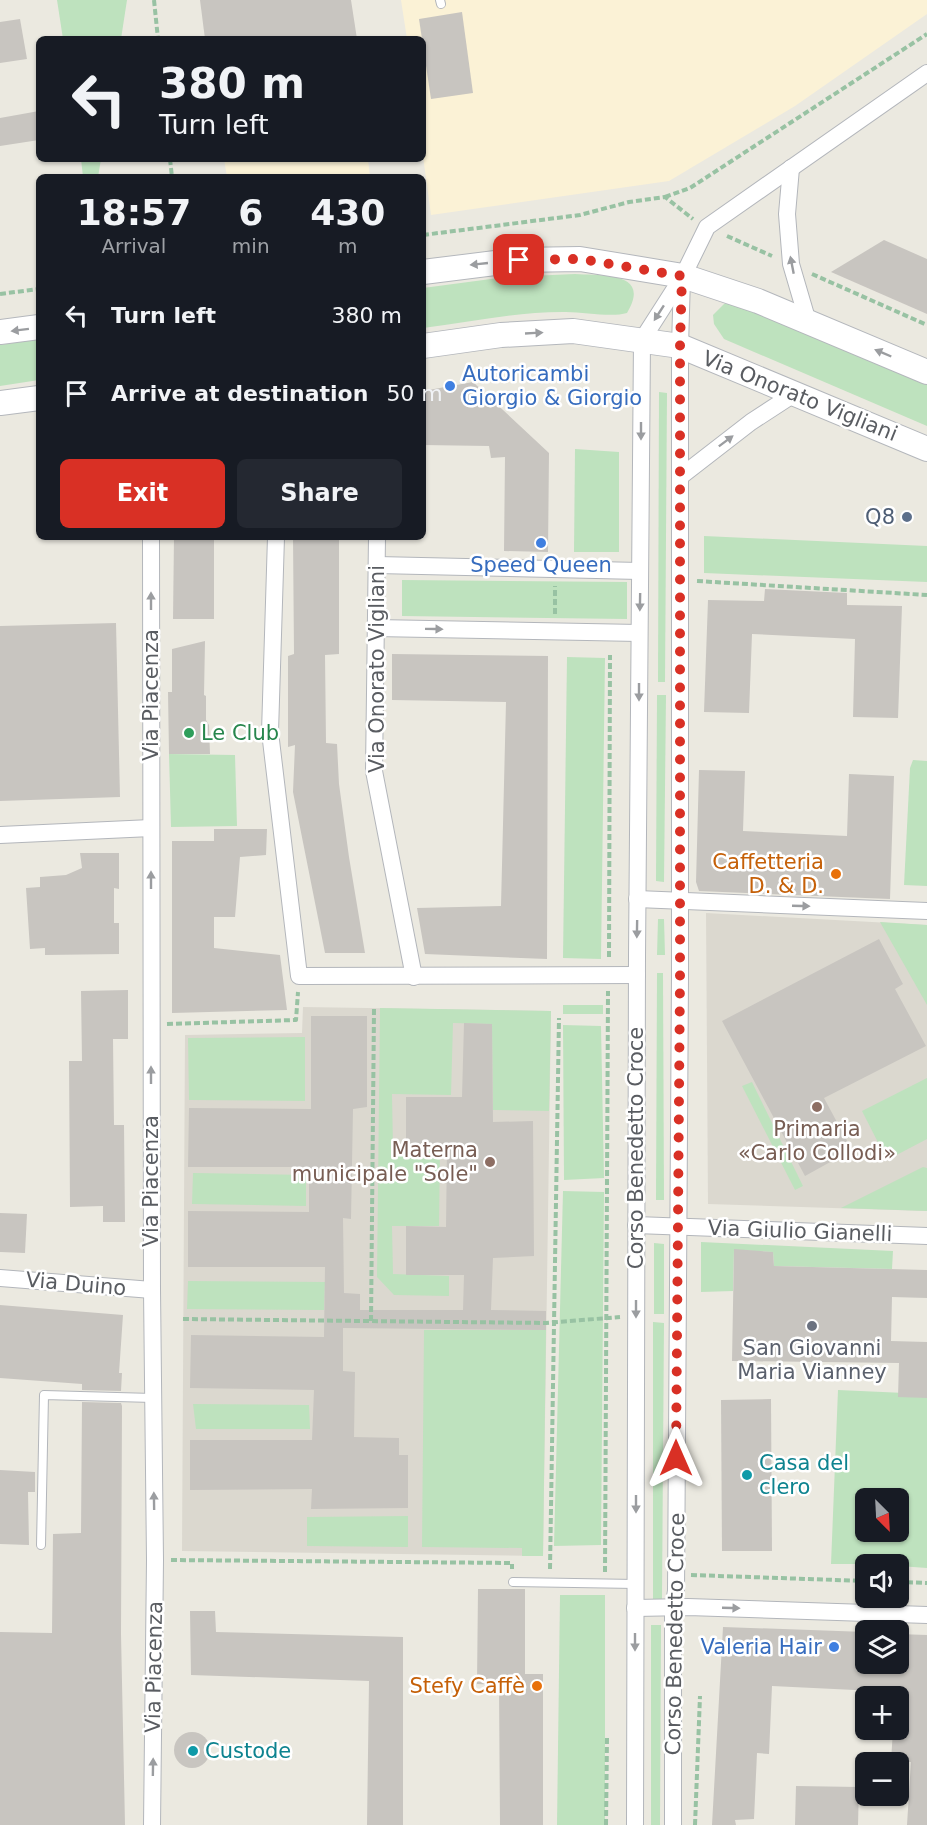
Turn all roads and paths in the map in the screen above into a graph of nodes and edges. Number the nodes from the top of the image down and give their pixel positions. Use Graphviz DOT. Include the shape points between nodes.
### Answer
graph roads {
  1 [pos="154,0"];
  2 [pos="927,34"];
  3 [pos="158,36"];
  4 [pos="927,74"];
  5 [pos="791,168"];
  6 [pos="665,197"];
  7 [pos="688,216"];
  8 [pos="426,235"];
  9 [pos="426,272"];
  10 [pos="682,276"];
  11 [pos="36,289"];
  12 [pos="0,294"];
  13 [pos="808,322"];
  14 [pos="36,327"];
  15 [pos="0,332"];
  16 [pos="642,340"];
  17 [pos="426,346"];
  18 [pos="680,346"];
  19 [pos="927,372"];
  20 [pos="794,394"];
  21 [pos="36,398"];
  22 [pos="0,403"];
  23 [pos="927,448"];
  24 [pos="680,477"];
  25 [pos="151,540"];
  26 [pos="276,540"];
  27 [pos="377,540"];
  28 [pos="377,565"];
  29 [pos="556,569"];
  30 [pos="640,571"];
  31 [pos="680,580"];
  32 [pos="927,595"];
  33 [pos="375,628"];
  34 [pos="555,632"];
  35 [pos="639,633"];
  36 [pos="610,655"];
  37 [pos="151,828"];
  38 [pos="0,835"];
  39 [pos="637,899"];
  40 [pos="680,901"];
  41 [pos="927,911"];
  42 [pos="608,975"];
  43 [pos="637,975"];
  44 [pos="299,976"];
  45 [pos="414,977"];
  46 [pos="374,1009"];
  47 [pos="559,1018"];
  48 [pos="151,1025"];
  49 [pos="636,1225"];
  50 [pos="678,1227"];
  51 [pos="927,1236"];
  52 [pos="0,1278"];
  53 [pos="152,1290"];
  54 [pos="183,1319"];
  55 [pos="371,1321"];
  56 [pos="546,1323"];
  57 [pos="153,1398"];
  58 [pos="41,1545"];
  59 [pos="155,1560"];
  60 [pos="676,1574"];
  61 [pos="855,1581"];
  62 [pos="513,1582"];
  63 [pos="550,1582"];
  64 [pos="909,1582"];
  65 [pos="605,1583"];
  66 [pos="927,1583"];
  67 [pos="636,1584"];
  68 [pos="635,1608"];
  69 [pos="673,1608"];
  70 [pos="927,1615"];
  71 [pos="700,1696"];
  72 [pos="607,1738"];
  73 [pos="152,1825"];
  74 [pos="606,1825"];
  75 [pos="635,1825"];
  76 [pos="673,1825"];
  77 [pos="695,1825"];
  1 -- 3 [label="path"];
  2 -- 6 [label="path" via="690,188"];
  4 -- 5 [label="street"];
  5 -- 10 [label="street" via="707,227"];
  13 -- 5 [label="street, one-way" via="791,264 787,214"];
  6 -- 7 [label="path"];
  6 -- 8 [label="path" via="580,215"];
  10 -- 9 [label="main road, one-way" via="580,259 519,260"];
  10 -- 13 [label="main road"];
  10 -- 16 [label="street, one-way"];
  10 -- 18 [label="street, Corso Benedetto Croce"];
  11 -- 12 [label="path"];
  19 -- 13 [label="main road, one-way"];
  14 -- 15 [label="main road, one-way"];
  17 -- 16 [label="main road, Via Onorato Vigliani, one-way" via="501,335 573,331"];
  16 -- 18 [label="main road, Via Onorato Vigliani"];
  16 -- 30 [label="street, Corso Benedetto Croce, one-way"];
  18 -- 20 [label="main road, Via Onorato Vigliani"];
  18 -- 24 [label="street, Corso Benedetto Croce"];
  20 -- 23 [label="main road, Via Onorato Vigliani"];
  24 -- 20 [label="street, one-way"];
  21 -- 22 [label="main road"];
  24 -- 31 [label="street, Corso Benedetto Croce"];
  37 -- 25 [label="street, Via Piacenza, one-way"];
  26 -- 44 [label="street" via="270,732"];
  27 -- 28 [label="street, Via Onorato Vigliani"];
  28 -- 29 [label="street"];
  28 -- 33 [label="street, Via Onorato Vigliani"];
  29 -- 30 [label="street"];
  29 -- 34 [label="path"];
  30 -- 35 [label="street, Corso Benedetto Croce, one-way"];
  31 -- 32 [label="path"];
  31 -- 40 [label="street, Corso Benedetto Croce"];
  33 -- 34 [label="street, one-way"];
  33 -- 45 [label="street, Via Onorato Vigliani" via="374,771"];
  34 -- 35 [label="street"];
  35 -- 39 [label="street, Corso Benedetto Croce, one-way"];
  36 -- 42 [label="path"];
  37 -- 38 [label="street"];
  48 -- 37 [label="street, Via Piacenza, one-way"];
  39 -- 40 [label="street"];
  39 -- 43 [label="street, Corso Benedetto Croce, one-way"];
  40 -- 41 [label="street, one-way"];
  40 -- 50 [label="street, Corso Benedetto Croce"];
  42 -- 43 [label="street"];
  42 -- 45 [label="street"];
  42 -- 65 [label="path"];
  43 -- 49 [label="street, Corso Benedetto Croce"];
  44 -- 45 [label="street"];
  44 -- 48 [label="path" via="296,1020"];
  46 -- 55 [label="path"];
  47 -- 63 [label="path"];
  53 -- 48 [label="street, Via Piacenza, one-way"];
  49 -- 50 [label="street, Via Giulio Gianelli"];
  49 -- 67 [label="street, Corso Benedetto Croce, one-way"];
  50 -- 51 [label="street, Via Giulio Gianelli"];
  50 -- 60 [label="street, Corso Benedetto Croce"];
  52 -- 53 [label="street, Via Duino"];
  53 -- 57 [label="street, Via Piacenza"];
  54 -- 55 [label="path"];
  55 -- 56 [label="path"];
  57 -- 58 [label="lane" via="44,1395"];
  59 -- 57 [label="street, Via Piacenza, one-way"];
  59 -- 62 [label="path" via="512,1563"];
  73 -- 59 [label="street, Via Piacenza, one-way"];
  60 -- 61 [label="path"];
  60 -- 69 [label="street, Corso Benedetto Croce"];
  62 -- 63 [label="lane"];
  63 -- 65 [label="lane"];
  64 -- 66 [label="path"];
  65 -- 67 [label="lane"];
  67 -- 68 [label="street, Corso Benedetto Croce"];
  68 -- 69 [label="street"];
  68 -- 75 [label="street, Corso Benedetto Croce, one-way"];
  69 -- 70 [label="street, one-way"];
  69 -- 76 [label="street, Corso Benedetto Croce"];
  71 -- 77 [label="path"];
  72 -- 74 [label="path"];
}
